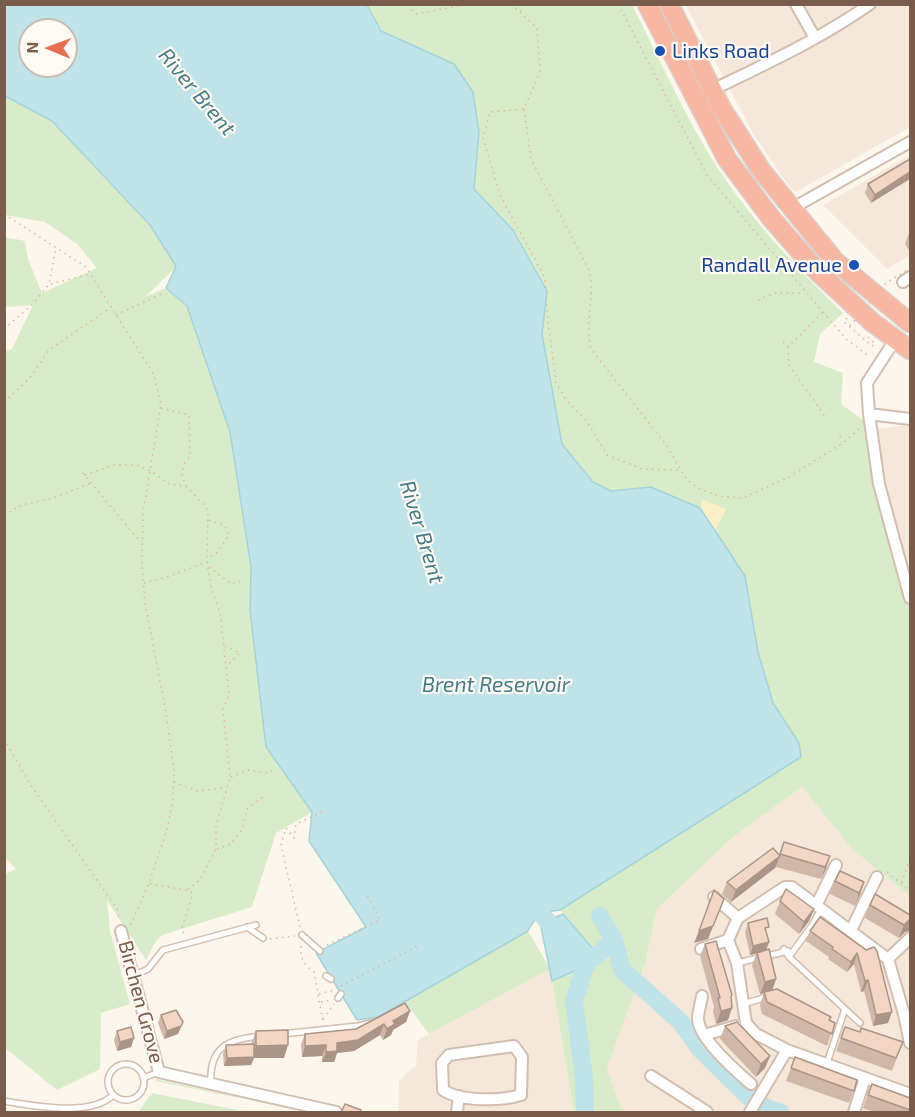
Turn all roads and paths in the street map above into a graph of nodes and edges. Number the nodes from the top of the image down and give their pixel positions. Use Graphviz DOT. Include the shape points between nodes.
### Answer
graph roads {
  1 [pos="410,4"];
  2 [pos="468,4"];
  3 [pos="511,4"];
  4 [pos="519,4"];
  5 [pos="647,4"];
  6 [pos="669,4"];
  7 [pos="796,4"];
  8 [pos="870,4"];
  9 [pos="522,15"];
  10 [pos="815,38"];
  11 [pos="712,90"];
  12 [pos="524,109"];
  13 [pos="910,142"];
  14 [pos="791,209"];
  15 [pos="4,214"];
  16 [pos="56,247"];
  17 [pos="910,268"];
  18 [pos="91,274"];
  19 [pos="49,284"];
  20 [pos="806,293"];
  21 [pos="161,294"];
  22 [pos="758,300"];
  23 [pos="111,307"];
  24 [pos="823,312"];
  25 [pos="116,315"];
  26 [pos="849,315"];
  27 [pos="910,323"];
  28 [pos="4,329"];
  29 [pos="783,342"];
  30 [pos="891,346"];
  31 [pos="788,347"];
  32 [pos="910,350"];
  33 [pos="4,402"];
  34 [pos="160,408"];
  35 [pos="869,414"];
  36 [pos="826,418"];
  37 [pos="910,419"];
  38 [pos="840,436"];
  39 [pos="843,443"];
  40 [pos="681,470"];
  41 [pos="151,471"];
  42 [pos="91,483"];
  43 [pos="187,487"];
  44 [pos="4,515"];
  45 [pos="208,519"];
  46 [pos="143,541"];
  47 [pos="207,560"];
  48 [pos="208,566"];
  49 [pos="240,581"];
  50 [pos="144,583"];
  51 [pos="910,598"];
  52 [pos="224,645"];
  53 [pos="226,667"];
  54 [pos="4,739"];
  55 [pos="275,769"];
  56 [pos="230,777"];
  57 [pos="173,782"];
  58 [pos="226,788"];
  59 [pos="264,796"];
  60 [pos="322,812"];
  61 [pos="216,849"];
  62 [pos="910,856"];
  63 [pos="836,866"];
  64 [pos="877,876"];
  65 [pos="149,883"];
  66 [pos="902,884"];
  67 [pos="187,890"];
  68 [pos="910,891"];
  69 [pos="367,895"];
  70 [pos="714,897"];
  71 [pos="818,908"];
  72 [pos="738,918"];
  73 [pos="256,925"];
  74 [pos="247,927"];
  75 [pos="851,930"];
  76 [pos="124,932"];
  77 [pos="302,935"];
  78 [pos="263,938"];
  79 [pos="910,938"];
  80 [pos="728,940"];
  81 [pos="187,944"];
  82 [pos="420,945"];
  83 [pos="701,949"];
  84 [pos="320,950"];
  85 [pos="787,952"];
  86 [pos="888,959"];
  87 [pos="737,963"];
  88 [pos="133,976"];
  89 [pos="318,994"];
  90 [pos="702,996"];
  91 [pos="773,996"];
  92 [pos="319,1003"];
  93 [pos="743,1004"];
  94 [pos="845,1009"];
  95 [pos="907,1013"];
  96 [pos="322,1020"];
  97 [pos="380,1020"];
  98 [pos="746,1023"];
  99 [pos="860,1023"];
  100 [pos="324,1029"];
  101 [pos="278,1034"];
  102 [pos="266,1035"];
  103 [pos="704,1035"];
  104 [pos="910,1043"];
  105 [pos="787,1050"];
  106 [pos="827,1063"];
  107 [pos="159,1072"];
  108 [pos="651,1076"];
  109 [pos="143,1078"];
  110 [pos="865,1078"];
  111 [pos="751,1084"];
  112 [pos="211,1085"];
  113 [pos="910,1094"];
  114 [pos="113,1095"];
  115 [pos="459,1096"];
  116 [pos="4,1101"];
  117 [pos="751,1111"];
  118 [pos="335,1112"];
  119 [pos="457,1113"];
  120 [pos="707,1113"];
  121 [pos="854,1113"];
  1 -- 2 [label="path" via="417,14"];
  3 -- 9 [label="path"];
  4 -- 9 [label="path"];
  5 -- 32 [label="highway" via="727,159 771,218 818,272 872,322"];
  6 -- 11 [label="highway"];
  7 -- 10 [label="street"];
  8 -- 10 [label="street"];
  9 -- 12 [label="path" via="537,28 540,72"];
  10 -- 11 [label="street"];
  11 -- 14 [label="highway" via="740,139"];
  12 -- 40 [label="path" via="531,159 590,270 593,287 587,335 591,350 667,446"];
  12 -- 40 [label="path" via="490,112 483,138 500,195 545,279 556,383 567,402 586,420 607,455 642,469"];
  13 -- 14 [label="street"];
  14 -- 27 [label="highway" via="835,261"];
  15 -- 16 [label="path"];
  16 -- 18 [label="path"];
  16 -- 19 [label="path"];
  17 -- 26 [label="path, bridge" via="886,283 850,326 844,322"];
  18 -- 19 [label="path"];
  18 -- 23 [label="path"];
  19 -- 28 [label="path"];
  20 -- 22 [label="path" via="776,293"];
  21 -- 25 [label="path"];
  23 -- 25 [label="path"];
  23 -- 33 [label="path" via="49,350 29,379"];
  24 -- 31 [label="path"];
  25 -- 34 [label="path" via="154,375"];
  29 -- 31 [label="path"];
  30 -- 35 [label="street" via="867,383"];
  31 -- 36 [label="path" via="789,365"];
  34 -- 41 [label="path"];
  34 -- 43 [label="path" via="189,414 190,456 182,476"];
  35 -- 37 [label="street"];
  35 -- 39 [label="path"];
  35 -- 51 [label="street" via="879,484"];
  38 -- 39 [label="path"];
  39 -- 40 [label="path" via="789,477 743,498 700,489"];
  41 -- 42 [label="path" via="136,465 112,465 84,474"];
  41 -- 43 [label="path" via="169,484"];
  41 -- 46 [label="path" via="143,513"];
  42 -- 44 [label="path" via="22,505"];
  42 -- 46 [label="path"];
  43 -- 45 [label="path" via="206,507"];
  45 -- 47 [label="path"];
  45 -- 47 [label="path" via="225,526 229,535"];
  46 -- 50 [label="path"];
  47 -- 48 [label="path"];
  47 -- 50 [label="path" via="167,578"];
  48 -- 49 [label="path" via="231,584"];
  48 -- 52 [label="path"];
  50 -- 57 [label="path"];
  52 -- 53 [label="path"];
  52 -- 53 [label="path" via="240,653"];
  53 -- 56 [label="path" via="229,694 223,709"];
  54 -- 76 [label="path" via="30,784 117,909"];
  55 -- 56 [label="path" via="267,773 249,770"];
  56 -- 58 [label="path"];
  57 -- 58 [label="path" via="196,790"];
  57 -- 65 [label="path" via="167,831"];
  58 -- 61 [label="path" via="216,826"];
  59 -- 61 [label="path" via="247,809 242,829 231,844"];
  60 -- 77 [label="path" via="296,824 294,838 286,828 280,845"];
  61 -- 67 [label="path" via="200,880"];
  62 -- 66 [label="path"];
  63 -- 71 [label="street"];
  64 -- 66 [label="path" via="882,868"];
  64 -- 75 [label="street"];
  65 -- 67 [label="path"];
  65 -- 76 [label="path"];
  66 -- 68 [label="path"];
  67 -- 81 [label="path" via="192,896 182,928"];
  69 -- 84 [label="path" via="380,920"];
  70 -- 72 [label="street"];
  71 -- 72 [label="street" via="792,887 785,887"];
  71 -- 75 [label="street"];
  71 -- 85 [label="lane" via="813,924"];
  72 -- 80 [label="street"];
  73 -- 74 [label="lane"];
  74 -- 78 [label="lane"];
  74 -- 81 [label="lane"];
  75 -- 86 [label="street"];
  76 -- 88 [label="street, Birchen Grove"];
  77 -- 78 [label="path"];
  77 -- 84 [label="lane"];
  77 -- 89 [label="path" via="300,956 314,972"];
  79 -- 86 [label="street"];
  80 -- 83 [label="street"];
  80 -- 87 [label="street"];
  81 -- 88 [label="lane" via="163,950 147,969"];
  82 -- 89 [label="path"];
  85 -- 87 [label="lane"];
  85 -- 94 [label="lane"];
  86 -- 95 [label="street"];
  87 -- 93 [label="street"];
  88 -- 107 [label="street, Birchen Grove"];
  89 -- 92 [label="path"];
  90 -- 103 [label="street" via="698,1018"];
  91 -- 93 [label="lane"];
  92 -- 96 [label="path"];
  92 -- 96 [label="path" via="339,996"];
  93 -- 98 [label="street"];
  94 -- 99 [label="lane"];
  94 -- 106 [label="lane"];
  95 -- 104 [label="street"];
  96 -- 100 [label="path"];
  97 -- 100 [label="lane"];
  98 -- 103 [label="street"];
  98 -- 105 [label="street" via="756,1034"];
  100 -- 101 [label="lane"];
  102 -- 112 [label="lane" via="225,1044 213,1058"];
  103 -- 111 [label="street"];
  105 -- 106 [label="street"];
  105 -- 117 [label="street"];
  106 -- 110 [label="street"];
  107 -- 109 [label="lane"];
  107 -- 112 [label="street, Birchen Grove"];
  108 -- 120 [label="street"];
  109 -- 114 [label="lane" via="141,1092 133,1099"];
  109 -- 114 [label="lane" via="135,1067 118,1066 108,1079"];
  110 -- 113 [label="street"];
  110 -- 121 [label="street"];
  112 -- 118 [label="street, Birchen Grove"];
  114 -- 116 [label="lane" via="107,1104 67,1111"];
  115 -- 115 [label="street" via="443,1089 442,1063 449,1055 514,1046 522,1057 521,1095 506,1100"];
  115 -- 119 [label="street"];
}
